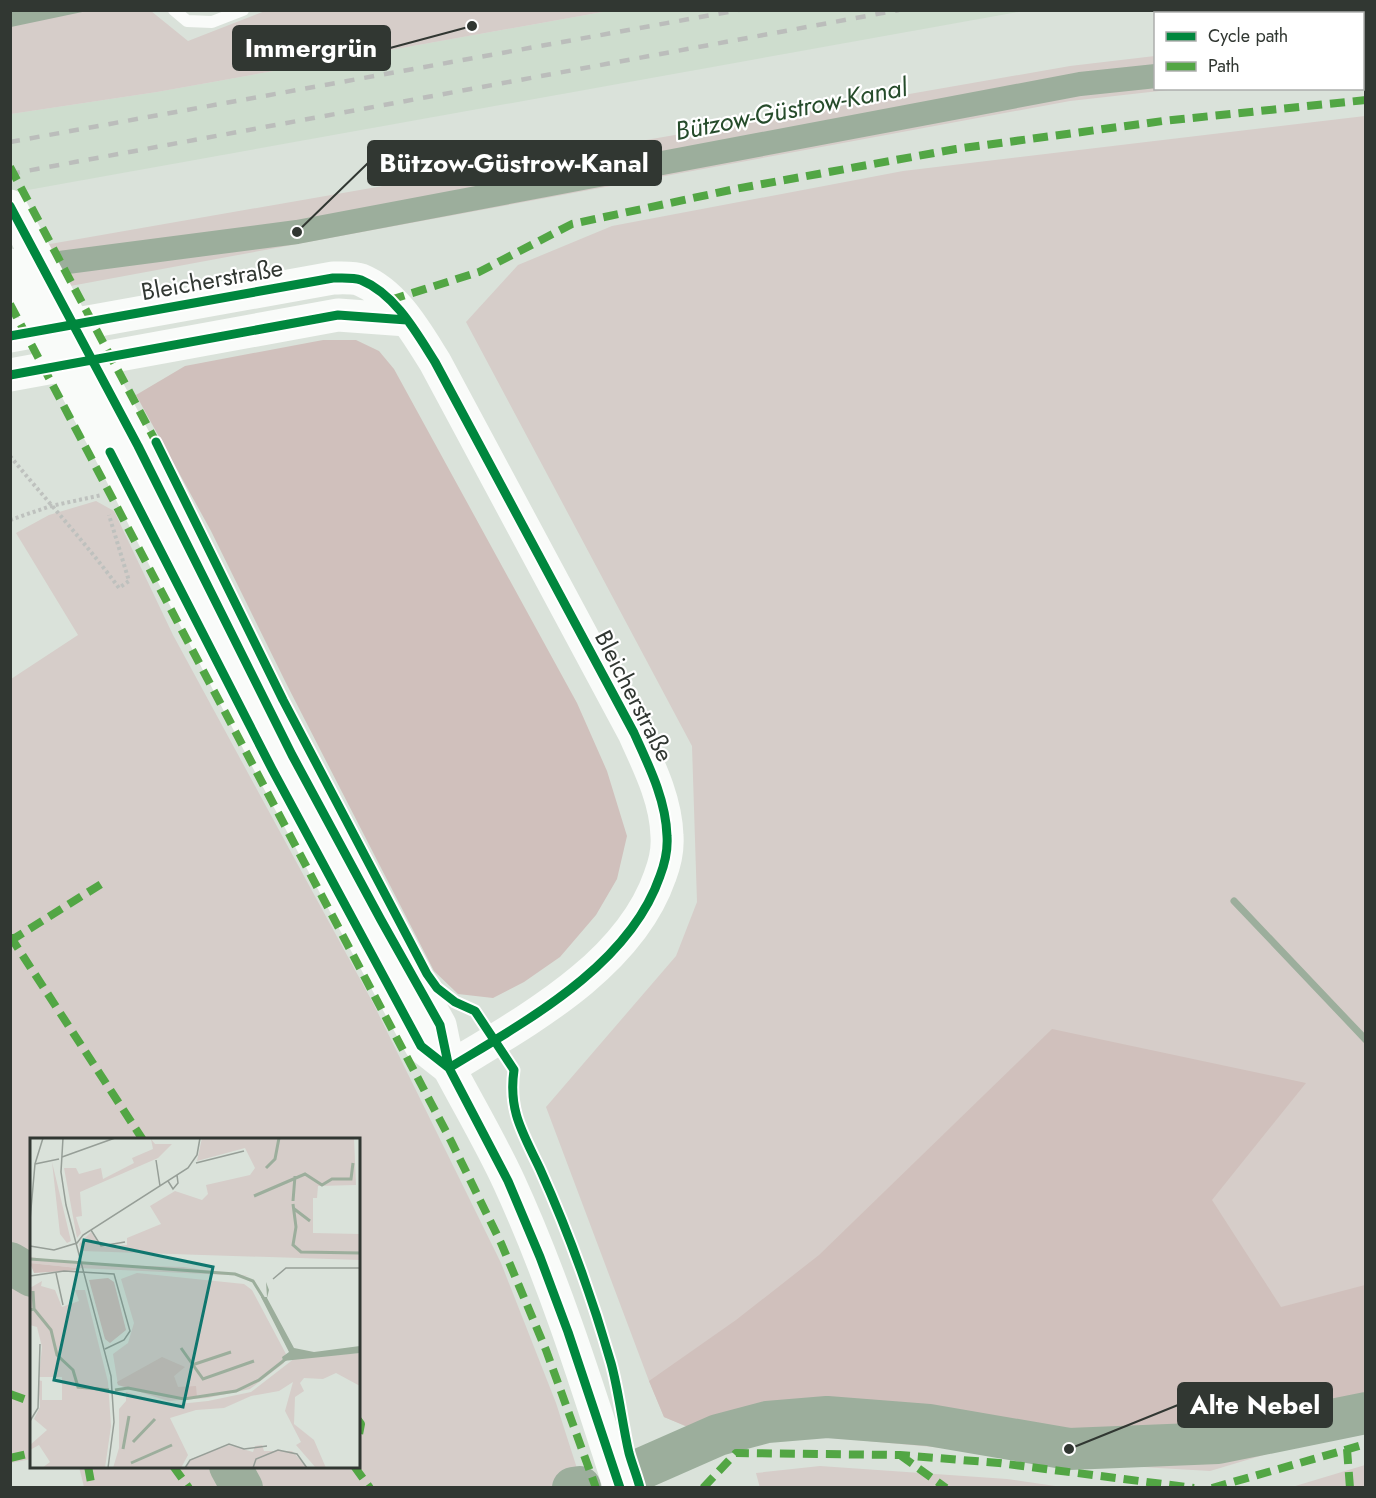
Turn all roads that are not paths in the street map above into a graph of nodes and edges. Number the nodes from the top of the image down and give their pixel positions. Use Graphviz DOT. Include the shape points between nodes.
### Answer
graph roads {
  1 [pos="174,10"];
  2 [pos="243,10"];
  3 [pos="10,206"];
  4 [pos="10,265"];
  5 [pos="407,320"];
  6 [pos="10,336"];
  7 [pos="10,375"];
  8 [pos="124,449"];
  9 [pos="449,1068"];
  10 [pos="620,1488"];
  1 -- 2 [label="lane" via="187,21 212,22"];
  3 -- 8 [label="main road"];
  4 -- 8 [label="main road"];
  5 -- 6 [label="main road, Bleicherstraße" via="376,288 358,279 333,278"];
  5 -- 7 [label="main road" via="338,315"];
  5 -- 9 [label="main road, Bleicherstraße" via="435,362 634,733 660,798 668,837 666,859 654,895 628,935 594,970 548,1005"];
  8 -- 9 [label="main road" via="440,1025"];
  9 -- 10 [label="main road" via="508,1181 540,1257"];
}
